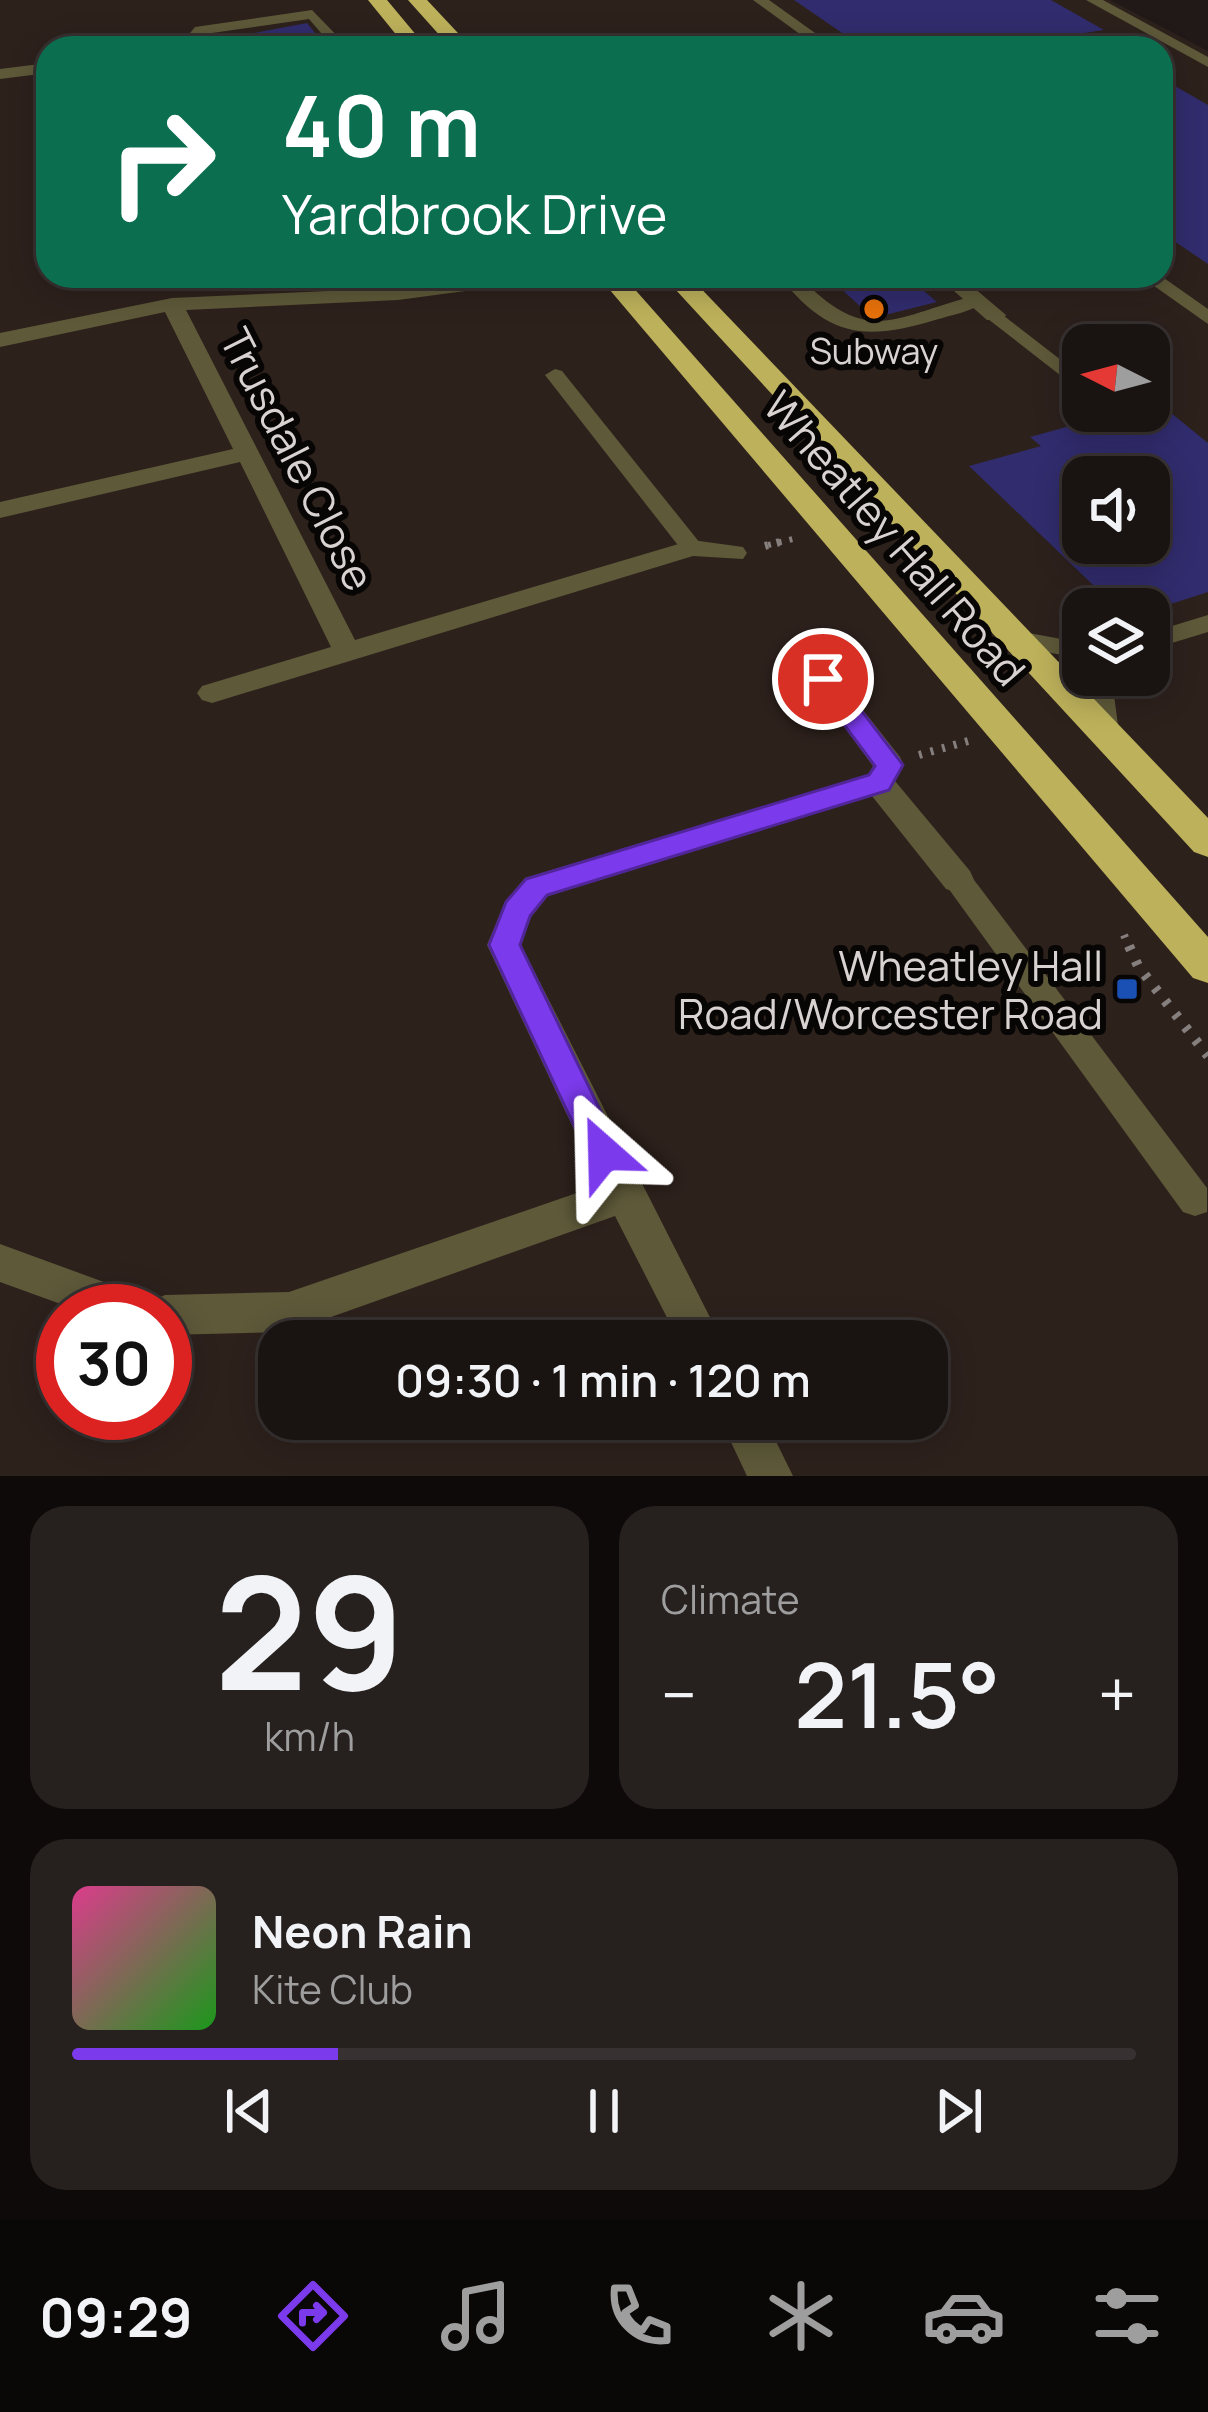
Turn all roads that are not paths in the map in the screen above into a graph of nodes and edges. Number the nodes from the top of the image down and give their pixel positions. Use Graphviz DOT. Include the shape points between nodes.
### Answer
graph roads {
  1 [pos="376,0"];
  2 [pos="417,0"];
  3 [pos="760,0"];
  4 [pos="1093,0"];
  5 [pos="195,36"];
  6 [pos="331,36"];
  7 [pos="407,36"];
  8 [pos="451,36"];
  9 [pos="812,36"];
  10 [pos="1159,36"];
  11 [pos="1173,44"];
  12 [pos="1208,63"];
  13 [pos="36,70"];
  14 [pos="0,74"];
  15 [pos="443,288"];
  16 [pos="623,288"];
  17 [pos="687,288"];
  18 [pos="800,288"];
  19 [pos="962,288"];
  20 [pos="1166,288"];
  21 [pos="172,304"];
  22 [pos="986,308"];
  23 [pos="1208,318"];
  24 [pos="0,340"];
  25 [pos="1062,370"];
  26 [pos="555,375"];
  27 [pos="248,453"];
  28 [pos="0,510"];
  29 [pos="692,548"];
  30 [pos="734,553"];
  31 [pos="1208,623"];
  32 [pos="1170,635"];
  33 [pos="1018,639"];
  34 [pos="1062,647"];
  35 [pos="348,652"];
  36 [pos="823,679"];
  37 [pos="212,693"];
  38 [pos="1101,696"];
  39 [pos="1106,734"];
  40 [pos="884,774"];
  41 [pos="1208,842"];
  42 [pos="958,880"];
  43 [pos="1208,966"];
  44 [pos="624,1195"];
  45 [pos="1195,1200"];
  46 [pos="0,1263"];
  47 [pos="60,1284"];
  48 [pos="192,1314"];
  49 [pos="689,1320"];
  50 [pos="753,1440"];
  51 [pos="772,1476"];
  1 -- 7 [label="highway"];
  2 -- 8 [label="highway"];
  3 -- 9 [label="lane"];
  4 -- 10 [label="lane"];
  5 -- 6 [label="lane" via="312,14"];
  11 -- 12 [label="lane"];
  13 -- 14 [label="street"];
  15 -- 21 [label="street"];
  16 -- 43 [label="highway, Wheatley Hall Road"];
  17 -- 33 [label="highway, Wheatley Hall Road"];
  18 -- 22 [label="lane" via="832,319 855,326"];
  19 -- 22 [label="street"];
  20 -- 23 [label="lane"];
  21 -- 24 [label="street"];
  21 -- 27 [label="street, Trusdale Close"];
  22 -- 25 [label="lane"];
  26 -- 29 [label="lane"];
  27 -- 28 [label="street"];
  27 -- 35 [label="street, Trusdale Close"];
  29 -- 30 [label="street, Trusdale Close"];
  29 -- 35 [label="street, Trusdale Close"];
  31 -- 32 [label="lane"];
  33 -- 34 [label="lane"];
  33 -- 39 [label="highway, Wheatley Hall Road"];
  35 -- 37 [label="street, Trusdale Close"];
  36 -- 40 [label="street"];
  38 -- 39 [label="lane"];
  39 -- 41 [label="highway, Wheatley Hall Road"];
  40 -- 42 [label="street"];
  40 -- 44 [label="street" via="537,887 517,911 505,945"];
  42 -- 45 [label="lane"];
  44 -- 48 [label="street" via="289,1312"];
  44 -- 49 [label="street"];
  46 -- 47 [label="street"];
  50 -- 51 [label="street"];
}
